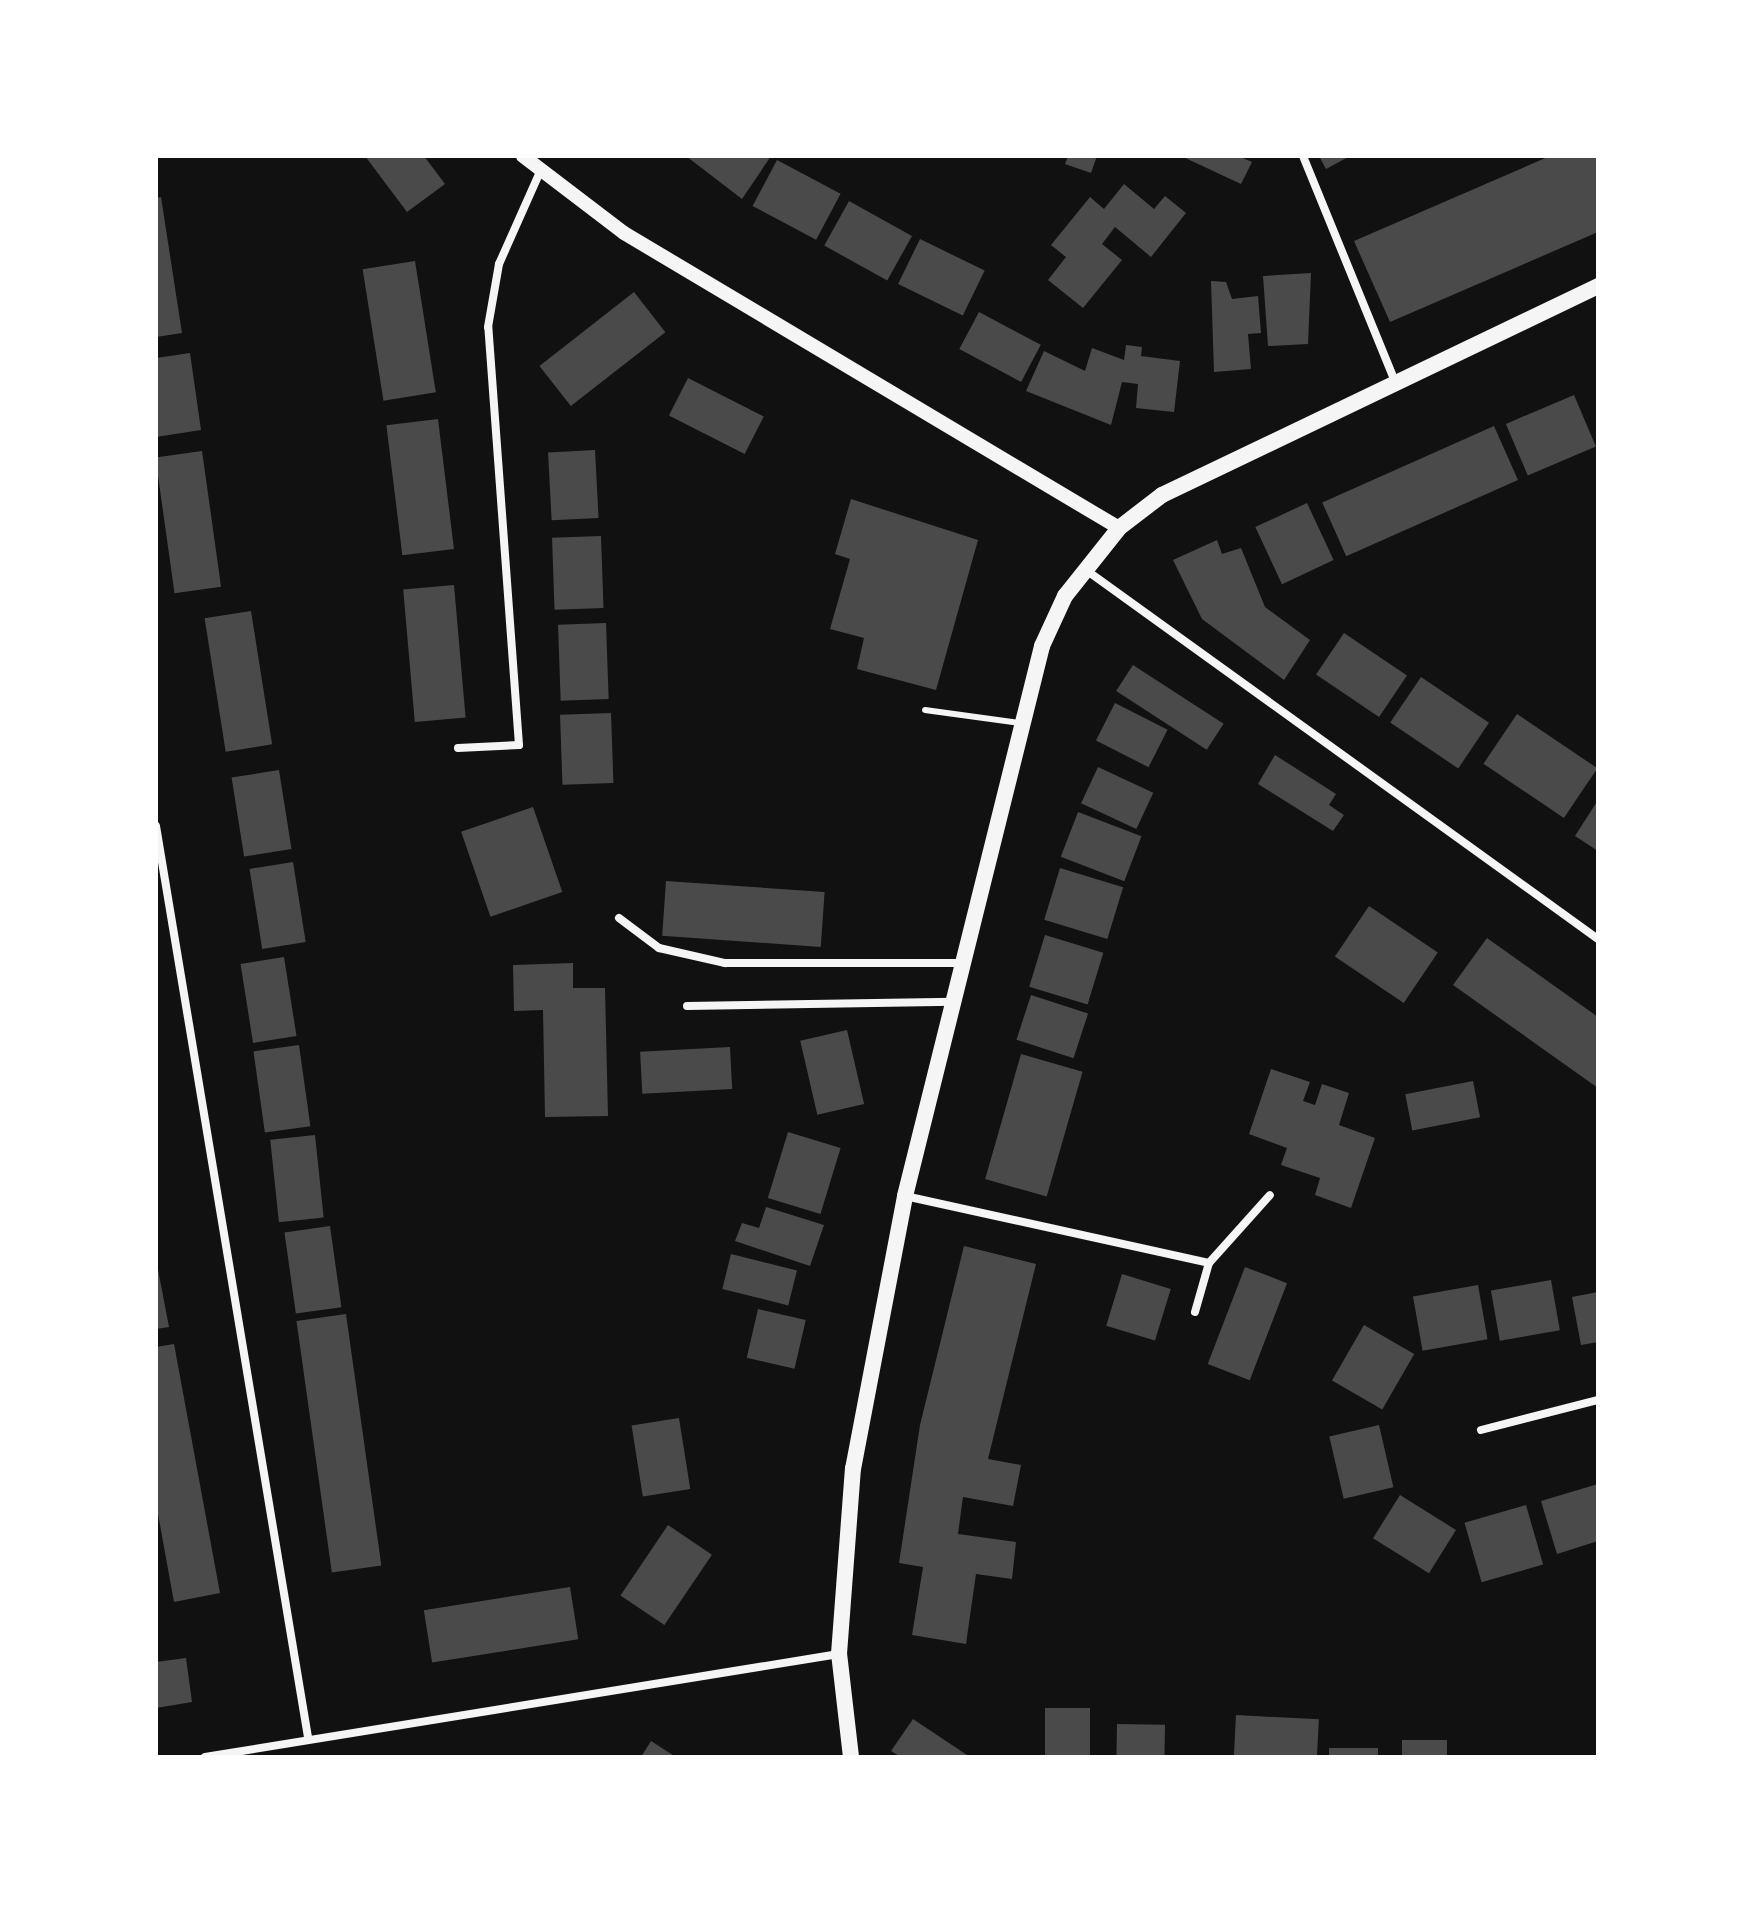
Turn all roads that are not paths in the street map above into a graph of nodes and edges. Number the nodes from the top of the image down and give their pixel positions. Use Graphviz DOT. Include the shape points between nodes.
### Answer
graph roads {
  1 [pos="523,156"];
  2 [pos="1303,156"];
  3 [pos="540,172"];
  4 [pos="1598,286"];
  5 [pos="1394,379"];
  6 [pos="1119,528"];
  7 [pos="1086,569"];
  8 [pos="925,710"];
  9 [pos="1024,724"];
  10 [pos="458,748"];
  11 [pos="156,826"];
  12 [pos="619,918"];
  13 [pos="1598,939"];
  14 [pos="968,963"];
  15 [pos="956,1002"];
  16 [pos="687,1006"];
  17 [pos="1270,1195"];
  18 [pos="905,1196"];
  19 [pos="1209,1263"];
  20 [pos="1195,1312"];
  21 [pos="1598,1400"];
  22 [pos="1481,1430"];
  23 [pos="839,1654"];
  24 [pos="308,1737"];
  25 [pos="205,1757"];
  26 [pos="851,1757"];
  1 -- 3 [label="street"];
  2 -- 5 [label="street"];
  3 -- 6 [label="street" via="624,233"];
  3 -- 10 [label="street" via="499,264 488,327 519,745"];
  4 -- 5 [label="main road"];
  5 -- 6 [label="main road" via="1214,465"];
  6 -- 7 [label="main road"];
  7 -- 9 [label="main road" via="1042,646"];
  7 -- 13 [label="street"];
  8 -- 9 [label="lane"];
  9 -- 14 [label="main road"];
  11 -- 24 [label="street"];
  12 -- 14 [label="street" via="659,948 725,963"];
  14 -- 15 [label="main road"];
  15 -- 16 [label="street"];
  15 -- 18 [label="main road"];
  17 -- 19 [label="street"];
  18 -- 19 [label="street"];
  18 -- 23 [label="main road" via="853,1469"];
  19 -- 20 [label="street"];
  21 -- 22 [label="street"];
  23 -- 24 [label="street"];
  23 -- 26 [label="main road"];
  24 -- 25 [label="street"];
}
